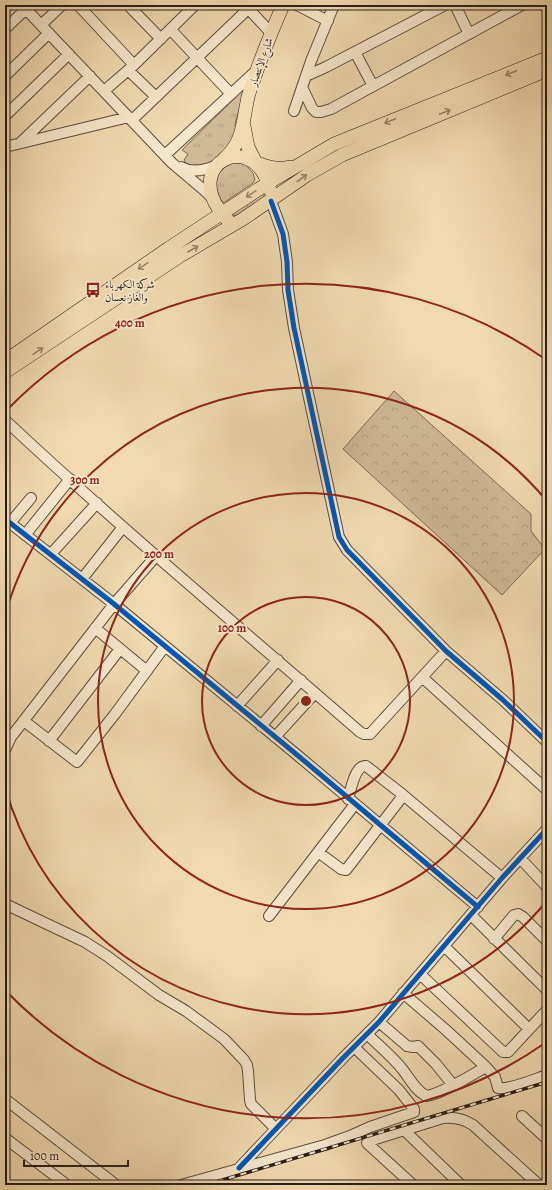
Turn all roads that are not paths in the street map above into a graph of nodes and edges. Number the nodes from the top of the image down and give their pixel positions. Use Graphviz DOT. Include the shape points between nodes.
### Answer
graph roads {
  1 [pos="62,5"];
  2 [pos="78,5"];
  3 [pos="128,5"];
  4 [pos="283,5"];
  5 [pos="297,5"];
  6 [pos="334,5"];
  7 [pos="444,5"];
  8 [pos="455,5"];
  9 [pos="522,5"];
  10 [pos="191,6"];
  11 [pos="24,7"];
  12 [pos="246,7"];
  13 [pos="432,8"];
  14 [pos="328,21"];
  15 [pos="41,25"];
  16 [pos="5,29"];
  17 [pos="170,30"];
  18 [pos="49,33"];
  19 [pos="271,33"];
  20 [pos="469,34"];
  21 [pos="161,39"];
  22 [pos="355,52"];
  23 [pos="69,54"];
  24 [pos="197,58"];
  25 [pos="547,58"];
  26 [pos="131,67"];
  27 [pos="257,70"];
  28 [pos="547,70"];
  29 [pos="5,76"];
  30 [pos="90,76"];
  31 [pos="306,76"];
  32 [pos="373,86"];
  33 [pos="302,87"];
  34 [pos="104,91"];
  35 [pos="231,94"];
  36 [pos="156,97"];
  37 [pos="294,111"];
  38 [pos="5,116"];
  39 [pos="130,119"];
  40 [pos="244,121"];
  41 [pos="19,143"];
  42 [pos="5,147"];
  43 [pos="168,159"];
  44 [pos="220,163"];
  45 [pos="256,163"];
  46 [pos="297,165"];
  47 [pos="268,183"];
  48 [pos="214,200"];
  49 [pos="267,204"];
  50 [pos="221,214"];
  51 [pos="243,220"];
  52 [pos="5,361"];
  53 [pos="5,372"];
  54 [pos="5,420"];
  55 [pos="70,479"];
  56 [pos="31,498"];
  57 [pos="97,503"];
  58 [pos="8,521"];
  59 [pos="123,527"];
  60 [pos="25,535"];
  61 [pos="51,554"];
  62 [pos="156,556"];
  63 [pos="82,579"];
  64 [pos="114,604"];
  65 [pos="95,628"];
  66 [pos="165,646"];
  67 [pos="120,649"];
  68 [pos="446,651"];
  69 [pos="278,660"];
  70 [pos="146,671"];
  71 [pos="422,677"];
  72 [pos="301,680"];
  73 [pos="315,693"];
  74 [pos="238,706"];
  75 [pos="24,721"];
  76 [pos="261,726"];
  77 [pos="8,735"];
  78 [pos="275,737"];
  79 [pos="49,741"];
  80 [pos="547,742"];
  81 [pos="5,750"];
  82 [pos="547,790"];
  83 [pos="402,794"];
  84 [pos="352,801"];
  85 [pos="381,826"];
  86 [pos="547,829"];
  87 [pos="318,852"];
  88 [pos="520,858"];
  89 [pos="502,878"];
  90 [pos="547,887"];
  91 [pos="5,904"];
  92 [pos="478,907"];
  93 [pos="471,915"];
  94 [pos="269,916"];
  95 [pos="494,939"];
  96 [pos="547,941"];
  97 [pos="444,946"];
  98 [pos="420,974"];
  99 [pos="547,990"];
  100 [pos="403,993"];
  101 [pos="546,1014"];
  102 [pos="378,1022"];
  103 [pos="528,1028"];
  104 [pos="367,1034"];
  105 [pos="354,1047"];
  106 [pos="486,1067"];
  107 [pos="547,1075"];
  108 [pos="453,1085"];
  109 [pos="5,1099"];
  110 [pos="522,1116"];
  111 [pos="276,1129"];
  112 [pos="404,1130"];
  113 [pos="5,1138"];
  114 [pos="547,1139"];
  115 [pos="239,1168"];
  116 [pos="67,1185"];
  117 [pos="116,1185"];
  118 [pos="181,1185"];
  119 [pos="413,1185"];
  120 [pos="460,1185"];
  121 [pos="539,1185"];
  1 -- 15 [label="street"];
  2 -- 26 [label="street"];
  3 -- 21 [label="street"];
  4 -- 19 [label="main road, شارع الإنتصار"];
  5 -- 14 [label="street"];
  6 -- 14 [label="street"];
  7 -- 13 [label="street"];
  8 -- 20 [label="street"];
  9 -- 20 [label="street"];
  10 -- 17 [label="street"];
  11 -- 15 [label="street"];
  11 -- 16 [label="street"];
  12 -- 19 [label="street"];
  12 -- 24 [label="street"];
  13 -- 22 [label="street"];
  14 -- 31 [label="street"];
  15 -- 18 [label="street"];
  17 -- 21 [label="street"];
  17 -- 24 [label="street"];
  18 -- 23 [label="street"];
  18 -- 29 [label="street"];
  19 -- 27 [label="main road, شارع الإنتصار"];
  20 -- 32 [label="street"];
  21 -- 26 [label="street"];
  22 -- 31 [label="street"];
  22 -- 32 [label="street"];
  23 -- 30 [label="street"];
  23 -- 38 [label="street"];
  24 -- 35 [label="street"];
  24 -- 36 [label="street"];
  25 -- 46 [label="main road, one-way" via="334,144"];
  26 -- 34 [label="street"];
  26 -- 36 [label="street"];
  27 -- 35 [label="street"];
  27 -- 40 [label="main road, شارع الإنتصار" via="247,101"];
  49 -- 28 [label="main road, one-way" via="307,175 342,155"];
  30 -- 34 [label="street"];
  30 -- 41 [label="street"];
  31 -- 33 [label="street"];
  32 -- 33 [label="street" via="321,112 316,112 312,108"];
  33 -- 37 [label="street"];
  34 -- 39 [label="street"];
  35 -- 43 [label="street"];
  36 -- 39 [label="street"];
  39 -- 41 [label="street"];
  39 -- 43 [label="street"];
  40 -- 44 [label="main road" via="235,148"];
  40 -- 45 [label="main road" via="248,147"];
  41 -- 42 [label="street"];
  43 -- 44 [label="street" via="185,170 193,171 205,170"];
  43 -- 48 [label="street"];
  44 -- 45 [label="main road" via="227,158 238,156"];
  44 -- 48 [label="main road" via="210,179 210,190"];
  45 -- 46 [label="main road" via="278,169"];
  45 -- 47 [label="main road"];
  46 -- 47 [label="main road"];
  47 -- 49 [label="main road" via="270,196"];
  47 -- 50 [label="main road, one-way"];
  48 -- 50 [label="main road"];
  49 -- 51 [label="main road"];
  49 -- 68 [label="street" via="283,234 294,328 339,538 347,550"];
  50 -- 51 [label="main road" via="232,221"];
  50 -- 52 [label="main road, one-way"];
  53 -- 51 [label="main road, one-way" via="180,256"];
  54 -- 55 [label="street"];
  55 -- 57 [label="street"];
  55 -- 60 [label="street"];
  56 -- 58 [label="street"];
  57 -- 59 [label="street"];
  57 -- 61 [label="street"];
  58 -- 60 [label="street"];
  59 -- 62 [label="street"];
  59 -- 63 [label="street"];
  60 -- 61 [label="street"];
  61 -- 63 [label="street"];
  62 -- 64 [label="street"];
  62 -- 69 [label="street"];
  63 -- 64 [label="street"];
  64 -- 65 [label="street"];
  64 -- 66 [label="street"];
  65 -- 67 [label="street"];
  65 -- 75 [label="street"];
  66 -- 70 [label="street"];
  66 -- 74 [label="street"];
  67 -- 70 [label="street"];
  67 -- 79 [label="street"];
  68 -- 71 [label="street"];
  68 -- 80 [label="street" via="498,695"];
  69 -- 72 [label="street"];
  69 -- 74 [label="street"];
  70 -- 79 [label="street" via="77,762"];
  71 -- 73 [label="street" via="370,734 360,732"];
  71 -- 82 [label="street"];
  72 -- 73 [label="street"];
  72 -- 76 [label="street"];
  73 -- 78 [label="street"];
  74 -- 76 [label="street"];
  75 -- 77 [label="street"];
  75 -- 79 [label="street"];
  76 -- 78 [label="street"];
  77 -- 81 [label="street"];
  78 -- 84 [label="street"];
  83 -- 84 [label="street" via="363,766 358,768 356,773"];
  83 -- 85 [label="street"];
  83 -- 89 [label="street"];
  84 -- 85 [label="street"];
  84 -- 87 [label="street"];
  85 -- 87 [label="street" via="346,870"];
  85 -- 92 [label="street"];
  86 -- 88 [label="street"];
  87 -- 94 [label="street"];
  88 -- 89 [label="street"];
  88 -- 90 [label="street"];
  89 -- 92 [label="street"];
  91 -- 111 [label="street" via="57,928 107,956 224,1039 247,1065 251,1104"];
  92 -- 93 [label="street"];
  93 -- 95 [label="street"];
  93 -- 97 [label="street"];
  95 -- 96 [label="street" via="514,914 518,914"];
  95 -- 99 [label="street"];
  97 -- 98 [label="street"];
  97 -- 103 [label="street"];
  98 -- 100 [label="street"];
  98 -- 103 [label="street" via="503,1052 508,1052"];
  100 -- 102 [label="street"];
  100 -- 106 [label="street"];
  101 -- 103 [label="street"];
  102 -- 104 [label="street"];
  102 -- 108 [label="street" via="407,1046 418,1046"];
  104 -- 105 [label="street"];
  104 -- 108 [label="street" via="402,1069 422,1094 426,1096"];
  105 -- 111 [label="street"];
  105 -- 115 [label="street" via="398,1090 414,1112 325,1145"];
  106 -- 107 [label="street" via="495,1077 499,1088"];
  106 -- 108 [label="street"];
  109 -- 117 [label="street"];
  110 -- 114 [label="street"];
  111 -- 115 [label="street"];
  112 -- 119 [label="street" via="369,1141 368,1144"];
  112 -- 120 [label="street"];
  112 -- 121 [label="street" via="443,1118 466,1121"];
  113 -- 116 [label="street"];
  115 -- 118 [label="street"];
}
